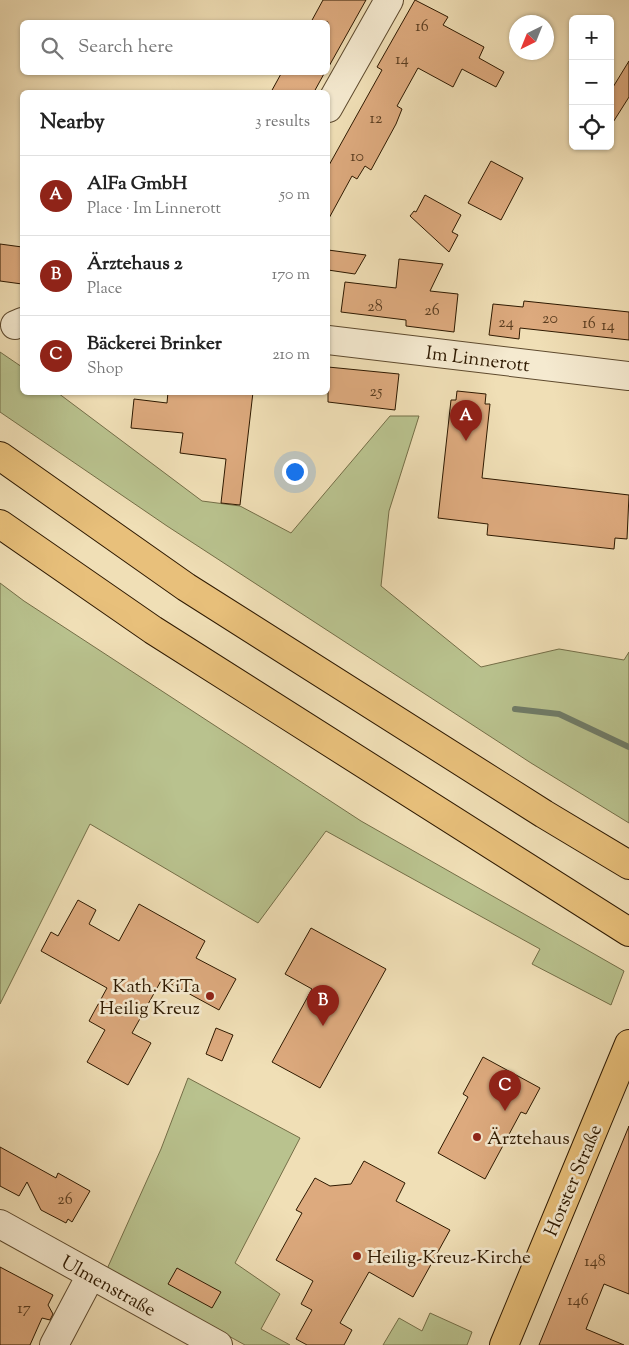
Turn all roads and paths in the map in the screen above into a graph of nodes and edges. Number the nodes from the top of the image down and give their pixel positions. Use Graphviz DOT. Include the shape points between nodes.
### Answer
graph roads {
  1 [pos="389,0"];
  2 [pos="330,104"];
  3 [pos="330,340"];
  4 [pos="629,376"];
  5 [pos="0,456"];
  6 [pos="0,524"];
  7 [pos="629,865"];
  8 [pos="629,932"];
  9 [pos="629,1044"];
  10 [pos="0,1224"];
  11 [pos="90,1275"];
  12 [pos="54,1345"];
  13 [pos="218,1345"];
  14 [pos="504,1345"];
  1 -- 2 [label="street"];
  3 -- 4 [label="street, Im Linnerott"];
  5 -- 7 [label="main road" via="186,587"];
  6 -- 8 [label="main road" via="153,630"];
  9 -- 14 [label="main road, Horster Straße"];
  10 -- 11 [label="street, Ulmenstraße"];
  11 -- 12 [label="street"];
  11 -- 13 [label="street, Ulmenstraße"];
}
